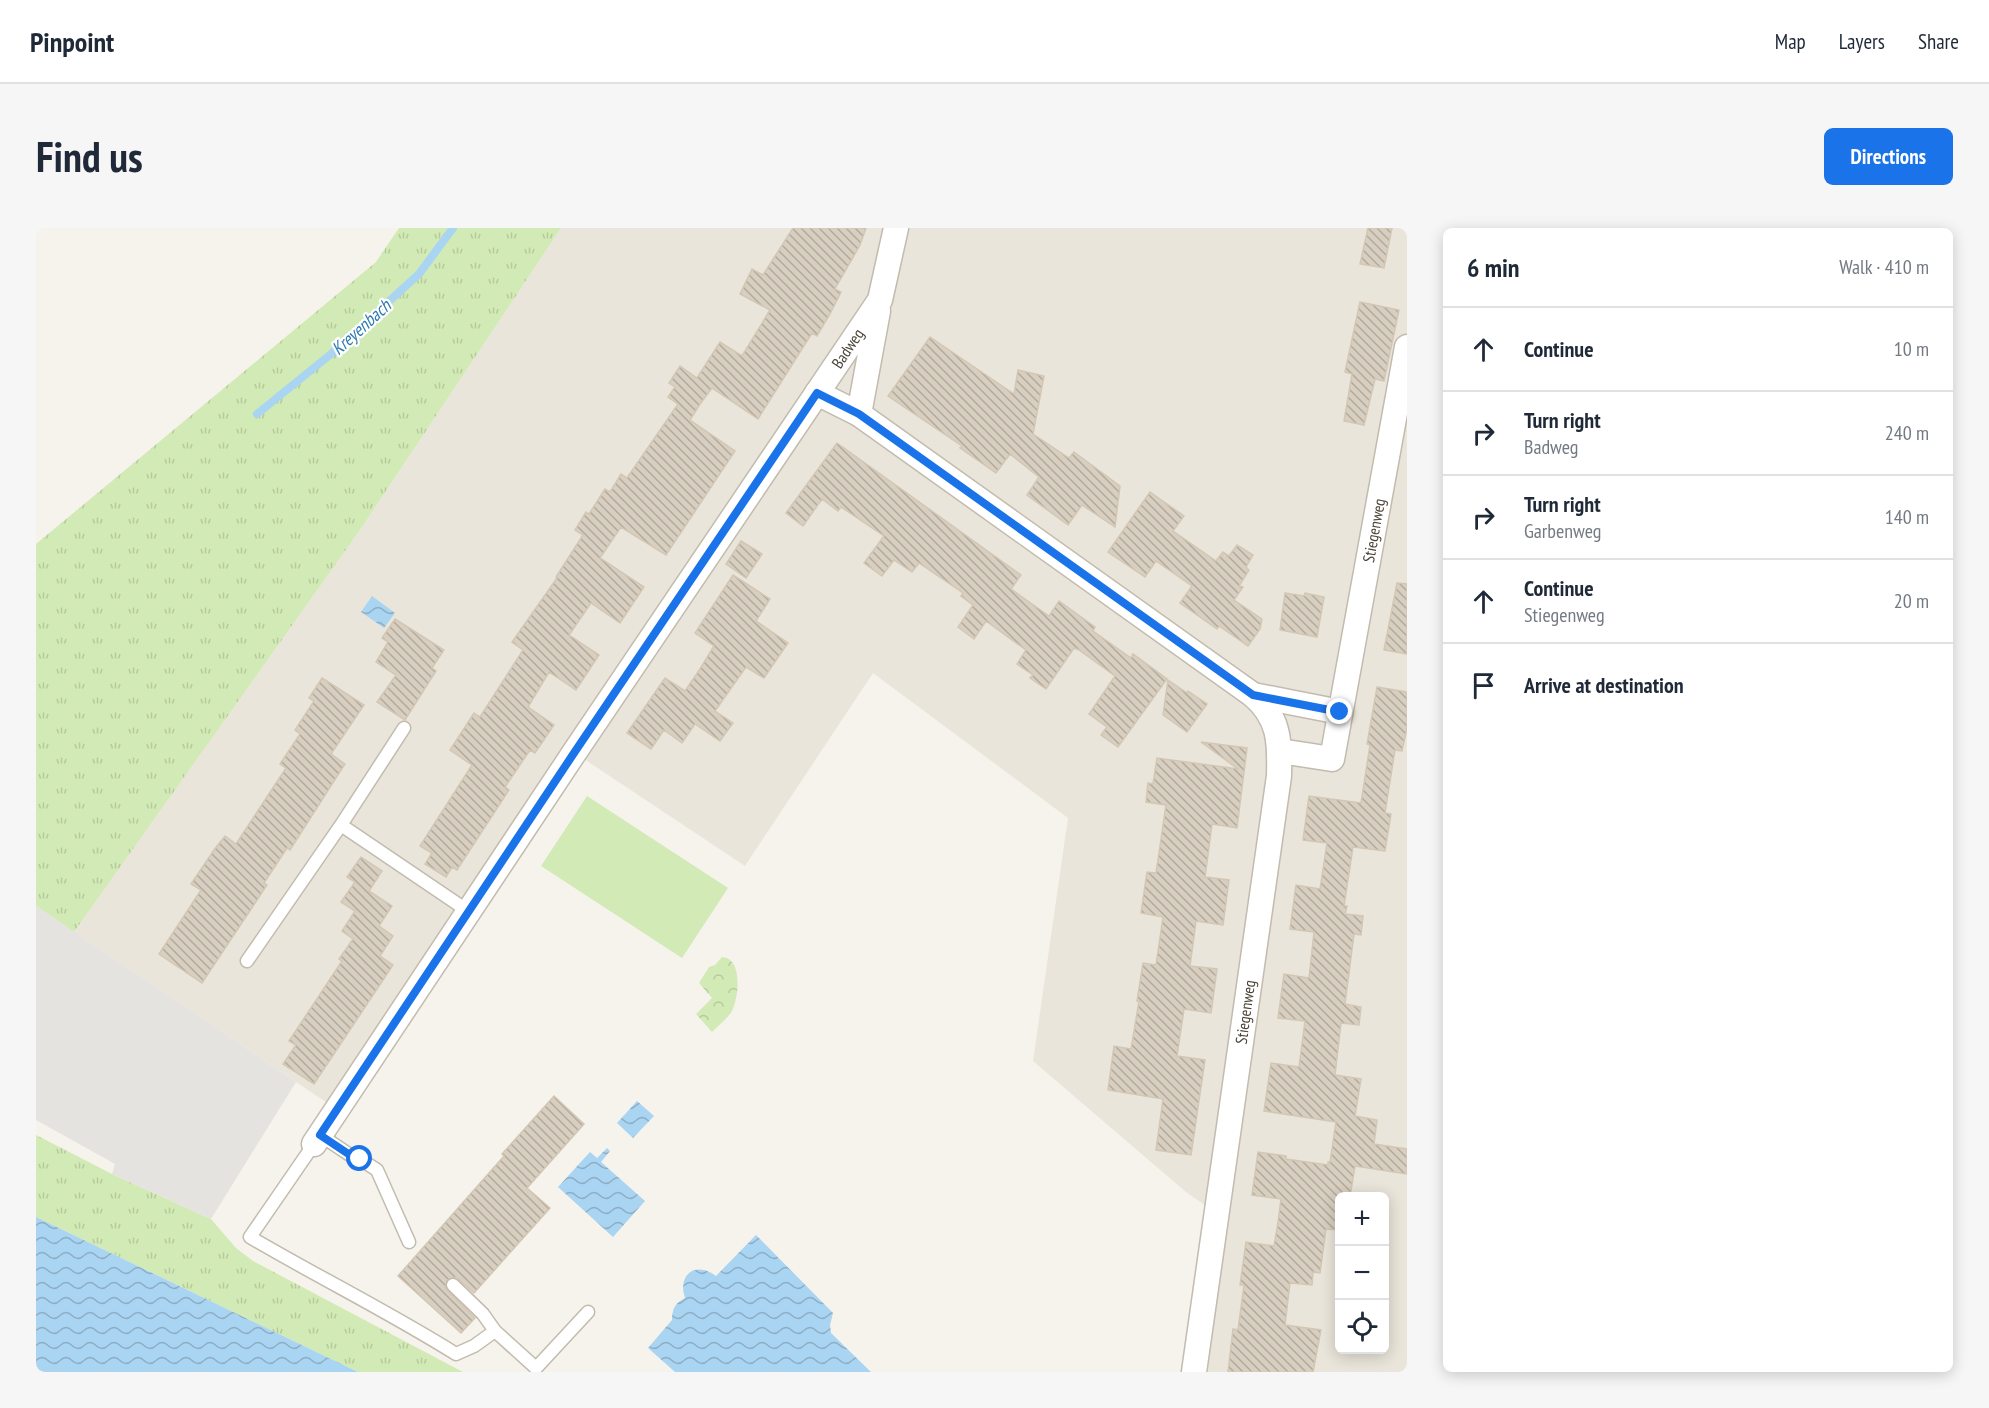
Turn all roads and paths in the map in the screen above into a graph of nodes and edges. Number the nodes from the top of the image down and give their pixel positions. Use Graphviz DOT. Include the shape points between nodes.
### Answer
graph roads {
  1 [pos="896,228"];
  2 [pos="880,300"];
  3 [pos="1407,347"];
  4 [pos="817,393"];
  5 [pos="859,414"];
  6 [pos="1253,695"];
  7 [pos="1340,712"];
  8 [pos="404,728"];
  9 [pos="1280,751"];
  10 [pos="341,825"];
  11 [pos="468,912"];
  12 [pos="247,962"];
  13 [pos="317,1139"];
  14 [pos="409,1242"];
  15 [pos="453,1285"];
  16 [pos="588,1312"];
  17 [pos="495,1331"];
  18 [pos="1194,1372"];
  1 -- 2 [label="street, Badweg"];
  2 -- 4 [label="street, Badweg"];
  2 -- 5 [label="street"];
  3 -- 7 [label="street, Stiegenweg"];
  4 -- 5 [label="street"];
  4 -- 11 [label="street, Badweg"];
  5 -- 6 [label="street"];
  6 -- 7 [label="street"];
  6 -- 9 [label="street" via="1274,719"];
  7 -- 9 [label="street, Stiegenweg" via="1332,759"];
  8 -- 10 [label="lane"];
  9 -- 18 [label="street, Stiegenweg"];
  10 -- 11 [label="lane"];
  10 -- 12 [label="lane"];
  11 -- 13 [label="street, Badweg"];
  13 -- 14 [label="lane" via="377,1170"];
  13 -- 17 [label="lane" via="250,1237 456,1354"];
  15 -- 17 [label="lane"];
  16 -- 17 [label="lane" via="536,1368"];
}
